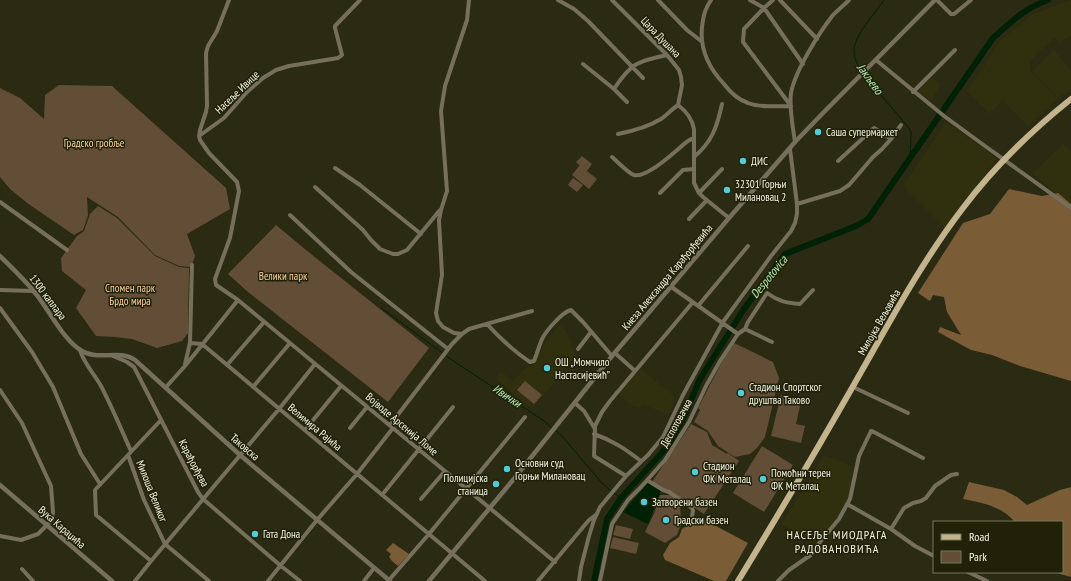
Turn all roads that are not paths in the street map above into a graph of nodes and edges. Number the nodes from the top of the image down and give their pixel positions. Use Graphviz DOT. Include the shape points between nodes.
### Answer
graph roads {
  1 [pos="229,0"];
  2 [pos="360,0"];
  3 [pos="469,0"];
  4 [pos="558,0"];
  5 [pos="612,0"];
  6 [pos="658,0"];
  7 [pos="711,0"];
  8 [pos="750,0"];
  9 [pos="773,0"];
  10 [pos="780,0"];
  11 [pos="849,0"];
  12 [pos="936,0"];
  13 [pos="972,0"];
  14 [pos="764,8"];
  15 [pos="817,39"];
  16 [pos="701,41"];
  17 [pos="954,50"];
  18 [pos="667,55"];
  19 [pos="876,60"];
  20 [pos="583,64"];
  21 [pos="802,64"];
  22 [pos="632,66"];
  23 [pos="643,78"];
  24 [pos="614,89"];
  25 [pos="914,92"];
  26 [pos="1071,99"];
  27 [pos="627,102"];
  28 [pos="722,104"];
  29 [pos="678,105"];
  30 [pos="791,106"];
  31 [pos="901,125"];
  32 [pos="618,134"];
  33 [pos="199,136"];
  34 [pos="694,138"];
  35 [pos="891,140"];
  36 [pos="795,142"];
  37 [pos="790,149"];
  38 [pos="612,157"];
  39 [pos="694,157"];
  40 [pos="1004,160"];
  41 [pos="838,161"];
  42 [pos="334,168"];
  43 [pos="694,169"];
  44 [pos="722,169"];
  45 [pos="315,187"];
  46 [pos="660,192"];
  47 [pos="699,193"];
  48 [pos="707,200"];
  49 [pos="0,202"];
  50 [pos="797,204"];
  51 [pos="1071,208"];
  52 [pos="440,210"];
  53 [pos="290,215"];
  54 [pos="729,218"];
  55 [pos="689,219"];
  56 [pos="421,234"];
  57 [pos="748,246"];
  58 [pos="67,250"];
  59 [pos="0,256"];
  60 [pos="192,265"];
  61 [pos="670,286"];
  62 [pos="0,290"];
  63 [pos="813,290"];
  64 [pos="34,291"];
  65 [pos="238,300"];
  66 [pos="693,302"];
  67 [pos="698,306"];
  68 [pos="0,308"];
  69 [pos="532,311"];
  70 [pos="264,322"];
  71 [pos="487,324"];
  72 [pos="724,324"];
  73 [pos="745,329"];
  74 [pos="591,332"];
  75 [pos="736,333"];
  76 [pos="462,334"];
  77 [pos="190,342"];
  78 [pos="772,342"];
  79 [pos="290,343"];
  80 [pos="202,344"];
  81 [pos="578,349"];
  82 [pos="80,350"];
  83 [pos="447,350"];
  84 [pos="111,355"];
  85 [pos="614,355"];
  86 [pos="315,364"];
  87 [pos="227,365"];
  88 [pos="185,366"];
  89 [pos="635,371"];
  90 [pos="341,386"];
  91 [pos="166,387"];
  92 [pos="253,387"];
  93 [pos="853,387"];
  94 [pos="0,390"];
  95 [pos="575,403"];
  96 [pos="367,407"];
  97 [pos="453,407"];
  98 [pos="279,409"];
  99 [pos="908,413"];
  100 [pos="525,417"];
  101 [pos="161,420"];
  102 [pos="391,427"];
  103 [pos="350,428"];
  104 [pos="305,430"];
  105 [pos="595,431"];
  106 [pos="419,449"];
  107 [pos="129,453"];
  108 [pos="240,455"];
  109 [pos="923,458"];
  110 [pos="642,461"];
  111 [pos="445,471"];
  112 [pos="357,474"];
  113 [pos="957,474"];
  114 [pos="626,476"];
  115 [pos="647,480"];
  116 [pos="100,484"];
  117 [pos="0,485"];
  118 [pos="466,488"];
  119 [pos="382,495"];
  120 [pos="203,499"];
  121 [pos="421,499"];
  122 [pos="847,504"];
  123 [pos="490,508"];
  124 [pos="597,514"];
  125 [pos="692,516"];
  126 [pos="317,520"];
  127 [pos="46,526"];
  128 [pos="891,529"];
  129 [pos="428,534"];
  130 [pos="0,536"];
  131 [pos="165,544"];
  132 [pos="452,553"];
  133 [pos="933,556"];
  134 [pos="151,561"];
  135 [pos="555,562"];
  136 [pos="281,566"];
  137 [pos="374,568"];
  138 [pos="22,569"];
  139 [pos="970,573"];
  140 [pos="203,579"];
  141 [pos="34,581"];
  142 [pos="112,581"];
  143 [pos="135,581"];
  144 [pos="209,581"];
  145 [pos="268,581"];
  146 [pos="300,581"];
  147 [pos="364,581"];
  148 [pos="389,581"];
  149 [pos="429,581"];
  150 [pos="485,581"];
  151 [pos="538,581"];
  152 [pos="579,581"];
  153 [pos="600,581"];
  154 [pos="738,581"];
  155 [pos="778,581"];
  156 [pos="987,581"];
  1 -- 33 [label="street" via="206,53 207,106"];
  2 -- 33 [label="street, Насеље Ивице" via="335,26 342,55 338,58 276,70 247,92 224,118"];
  3 -- 52 [label="street" via="467,20 445,86 441,111 447,191"];
  4 -- 22 [label="street" via="588,21"];
  5 -- 18 [label="street, Цара Душана"];
  6 -- 16 [label="street"];
  7 -- 16 [label="street" via="704,15"];
  8 -- 14 [label="street"];
  9 -- 14 [label="street"];
  10 -- 15 [label="street"];
  11 -- 15 [label="street" via="834,15"];
  12 -- 13 [label="street" via="951,14"];
  12 -- 19 [label="street, Кнеза Александра Карађорђевића"];
  14 -- 21 [label="street"];
  14 -- 30 [label="street" via="744,29 743,42"];
  15 -- 21 [label="street"];
  16 -- 30 [label="street" via="709,66 737,97 757,106"];
  17 -- 25 [label="street"];
  18 -- 22 [label="street" via="650,58"];
  18 -- 29 [label="street, Цара Душана" via="679,70 681,77"];
  19 -- 25 [label="street"];
  19 -- 36 [label="street, Кнеза Александра Карађорђевића"];
  20 -- 24 [label="street"];
  21 -- 30 [label="street" via="791,94"];
  22 -- 23 [label="street"];
  22 -- 24 [label="street"];
  24 -- 27 [label="street"];
  25 -- 40 [label="street"];
  26 -- 40 [label="main road, Милојка Вељовића"];
  28 -- 39 [label="street" via="714,132"];
  29 -- 32 [label="street" via="654,123"];
  29 -- 34 [label="street" via="693,122"];
  30 -- 36 [label="street"];
  31 -- 35 [label="street"];
  33 -- 65 [label="street, Војводе Арсенија Ломе" via="209,153 237,182 239,191 230,238 215,279 216,285"];
  34 -- 38 [label="street" via="689,139 654,168 638,176 632,175"];
  34 -- 39 [label="street"];
  35 -- 41 [label="street" via="874,128"];
  35 -- 50 [label="street" via="845,188"];
  36 -- 37 [label="street, Кнеза Александра Карађорђевића"];
  37 -- 50 [label="street"];
  37 -- 54 [label="street, Кнеза Александра Карађорђевића"];
  39 -- 43 [label="street"];
  40 -- 51 [label="street"];
  40 -- 93 [label="main road, Милојка Вељовића" via="963,207 934,249"];
  42 -- 56 [label="street" via="360,185"];
  43 -- 46 [label="street" via="683,170"];
  43 -- 47 [label="street" via="694,183"];
  44 -- 47 [label="street"];
  45 -- 56 [label="street" via="386,252 398,254 407,250"];
  47 -- 48 [label="street"];
  48 -- 54 [label="street"];
  48 -- 55 [label="street"];
  49 -- 58 [label="street"];
  50 -- 72 [label="street" via="795,223 791,231"];
  52 -- 56 [label="street"];
  52 -- 76 [label="street" via="442,276 436,313 443,327"];
  53 -- 83 [label="street" via="350,272"];
  54 -- 61 [label="street, Кнеза Александра Карађорђевића"];
  57 -- 67 [label="street"];
  59 -- 64 [label="street, 1300 каплара"];
  60 -- 77 [label="street"];
  61 -- 66 [label="street"];
  61 -- 85 [label="street, Кнеза Александра Карађорђевића"];
  62 -- 64 [label="street"];
  63 -- 73 [label="street" via="800,304 777,300 767,293"];
  64 -- 82 [label="street, 1300 каплара" via="68,340"];
  65 -- 70 [label="street, Војводе Арсенија Ломе"];
  65 -- 80 [label="street"];
  66 -- 67 [label="street"];
  66 -- 89 [label="street"];
  67 -- 72 [label="street"];
  68 -- 116 [label="street" via="32,352 53,387 82,454"];
  69 -- 71 [label="street"];
  70 -- 79 [label="street, Војводе Арсенија Ломе"];
  70 -- 87 [label="street"];
  71 -- 74 [label="street" via="530,362 534,361 547,331 568,311 571,310"];
  71 -- 76 [label="street" via="469,329"];
  72 -- 75 [label="street"];
  72 -- 110 [label="street" via="686,388 663,437"];
  73 -- 75 [label="street"];
  73 -- 78 [label="street"];
  74 -- 81 [label="street"];
  74 -- 85 [label="street"];
  75 -- 115 [label="street, Деспотовачка" via="689,422 665,460"];
  76 -- 83 [label="street"];
  77 -- 80 [label="street"];
  77 -- 88 [label="street"];
  79 -- 86 [label="street, Војводе Арсенија Ломе"];
  79 -- 92 [label="street"];
  80 -- 87 [label="street, Велимира Рајића"];
  80 -- 88 [label="street"];
  82 -- 84 [label="street, Таковска" via="91,354"];
  82 -- 107 [label="street, Милоша Великог" via="103,391"];
  83 -- 102 [label="street"];
  84 -- 91 [label="street, Таковска" via="124,355 139,362"];
  84 -- 101 [label="street, Карађорђева" via="125,360 132,366"];
  85 -- 89 [label="street"];
  85 -- 95 [label="street, Кнеза Александра Карађорђевића"];
  86 -- 90 [label="street, Војводе Арсенија Ломе"];
  86 -- 98 [label="street"];
  87 -- 92 [label="street, Велимира Рајића"];
  88 -- 91 [label="street"];
  89 -- 105 [label="street" via="602,412"];
  90 -- 96 [label="street, Војводе Арсенија Ломе"];
  90 -- 104 [label="street"];
  91 -- 108 [label="street, Таковска"];
  92 -- 98 [label="street, Велимира Рајића"];
  93 -- 99 [label="street"];
  93 -- 154 [label="main road, Милојка Вељовића"];
  94 -- 127 [label="street" via="22,423 51,486 53,512 52,520"];
  95 -- 105 [label="street" via="584,411"];
  95 -- 123 [label="street, Кнеза Александра Карађорђевића"];
  96 -- 102 [label="street, Војводе Арсенија Ломе"];
  96 -- 103 [label="street"];
  97 -- 106 [label="street"];
  98 -- 104 [label="street, Велимира Рајића"];
  98 -- 108 [label="street"];
  100 -- 118 [label="street"];
  101 -- 107 [label="street"];
  101 -- 120 [label="street, Карађорђева"];
  102 -- 106 [label="street, Војводе Арсенија Ломе"];
  102 -- 112 [label="street"];
  104 -- 112 [label="street, Велимира Рајића"];
  105 -- 110 [label="street"];
  105 -- 114 [label="street" via="594,456"];
  106 -- 111 [label="street, Војводе Арсенија Ломе"];
  106 -- 119 [label="street"];
  107 -- 116 [label="street"];
  107 -- 131 [label="street, Милоша Великог" via="144,500"];
  108 -- 120 [label="street"];
  108 -- 126 [label="street, Таковска"];
  109 -- 122 [label="street" via="871,431 859,456"];
  110 -- 114 [label="street"];
  111 -- 118 [label="street, Војводе Арсенија Ломе"];
  111 -- 121 [label="street"];
  112 -- 119 [label="street, Велимира Рајића"];
  112 -- 126 [label="street"];
  113 -- 128 [label="street" via="935,486 926,498 904,508"];
  114 -- 124 [label="street" via="612,491"];
  115 -- 125 [label="street" via="692,508"];
  115 -- 153 [label="street, Деспотовачка" via="628,500 612,524"];
  116 -- 134 [label="street" via="95,490 96,515"];
  117 -- 127 [label="street, Вука Караџића"];
  118 -- 123 [label="street, Војводе Арсенија Ломе"];
  118 -- 129 [label="street"];
  119 -- 129 [label="street, Велимира Рајића"];
  120 -- 131 [label="street"];
  120 -- 136 [label="street, Карађорђева"];
  122 -- 128 [label="street"];
  122 -- 155 [label="street" via="839,519 812,554"];
  123 -- 132 [label="street, Кнеза Александра Карађорђевића"];
  123 -- 135 [label="street, Војводе Арсенија Ломе"];
  124 -- 135 [label="street" via="589,520"];
  124 -- 152 [label="street" via="589,536"];
  126 -- 136 [label="street"];
  126 -- 137 [label="street, Таковска"];
  127 -- 130 [label="street" via="38,534 21,540"];
  127 -- 142 [label="street, Вука Караџића"];
  128 -- 133 [label="street" via="914,546"];
  129 -- 132 [label="street, Велимира Рајића"];
  129 -- 148 [label="street"];
  131 -- 134 [label="street"];
  131 -- 140 [label="street, Милоша Великог"];
  132 -- 149 [label="street, Кнеза Александра Карађорђевића"];
  132 -- 150 [label="street, Велимира Рајића"];
  134 -- 143 [label="street"];
  135 -- 151 [label="street"];
  136 -- 145 [label="street"];
  136 -- 146 [label="street, Карађорђева"];
  137 -- 147 [label="street"];
  137 -- 148 [label="street, Таковска"];
  138 -- 141 [label="street"];
  139 -- 156 [label="street"];
  140 -- 144 [label="street, Милоша Великог"];
}
